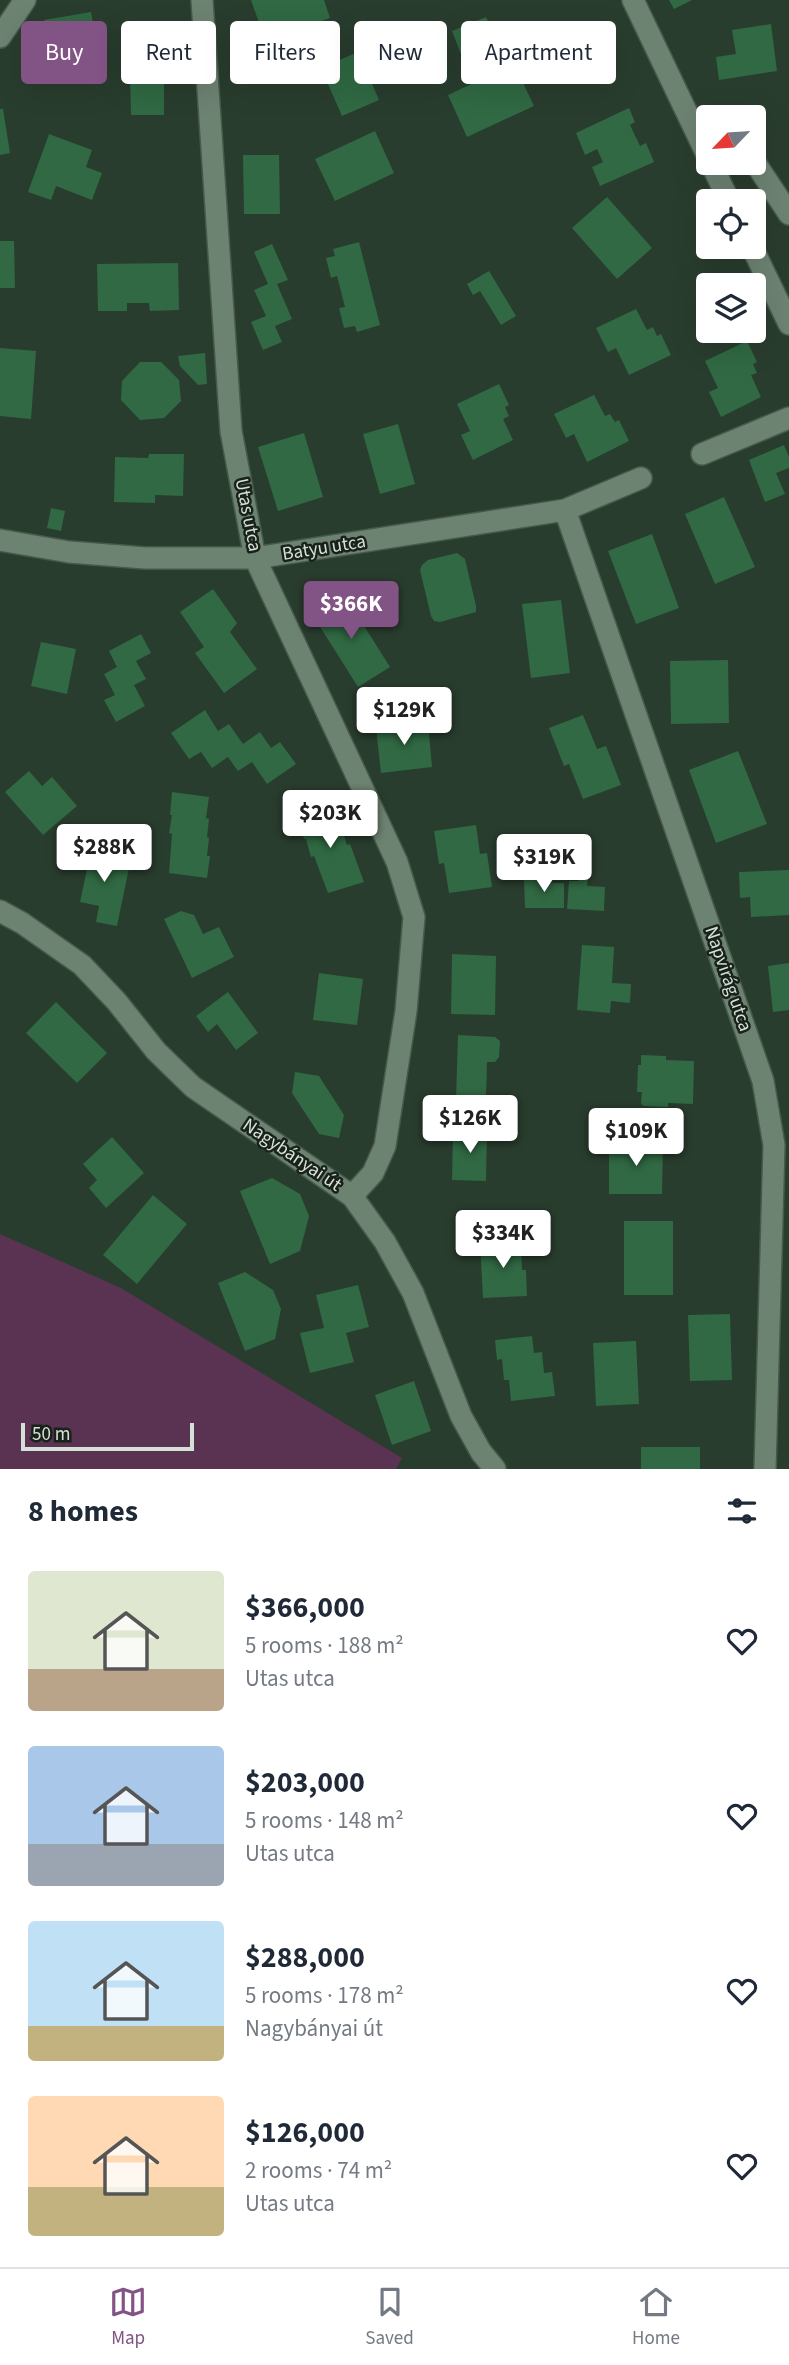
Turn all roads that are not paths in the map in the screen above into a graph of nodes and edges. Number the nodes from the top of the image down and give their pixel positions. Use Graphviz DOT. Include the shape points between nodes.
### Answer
graph roads {
  1 [pos="25,0"];
  2 [pos="202,0"];
  3 [pos="633,0"];
  4 [pos="0,37"];
  5 [pos="696,128"];
  6 [pos="763,175"];
  7 [pos="789,214"];
  8 [pos="758,259"];
  9 [pos="789,324"];
  10 [pos="789,418"];
  11 [pos="702,454"];
  12 [pos="641,478"];
  13 [pos="565,510"];
  14 [pos="0,540"];
  15 [pos="256,558"];
  16 [pos="0,911"];
  17 [pos="352,1196"];
  18 [pos="495,1469"];
  19 [pos="765,1469"];
  1 -- 4 [label="street"];
  2 -- 15 [label="street, Utas utca" via="231,430"];
  3 -- 5 [label="street"];
  6 -- 7 [label="street"];
  8 -- 9 [label="street"];
  10 -- 11 [label="street"];
  12 -- 13 [label="street, Batyu utca"];
  13 -- 15 [label="street, Batyu utca"];
  13 -- 19 [label="street, Napvirág utca" via="763,1081 774,1145"];
  14 -- 15 [label="street, Batyu utca" via="145,558"];
  15 -- 17 [label="street, Utas utca" via="397,862 414,917 407,1011 386,1146 373,1173"];
  16 -- 17 [label="street, Nagybányai út" via="82,965 193,1087"];
  17 -- 18 [label="street, Nagybányai út" via="413,1293 461,1416"];
}
